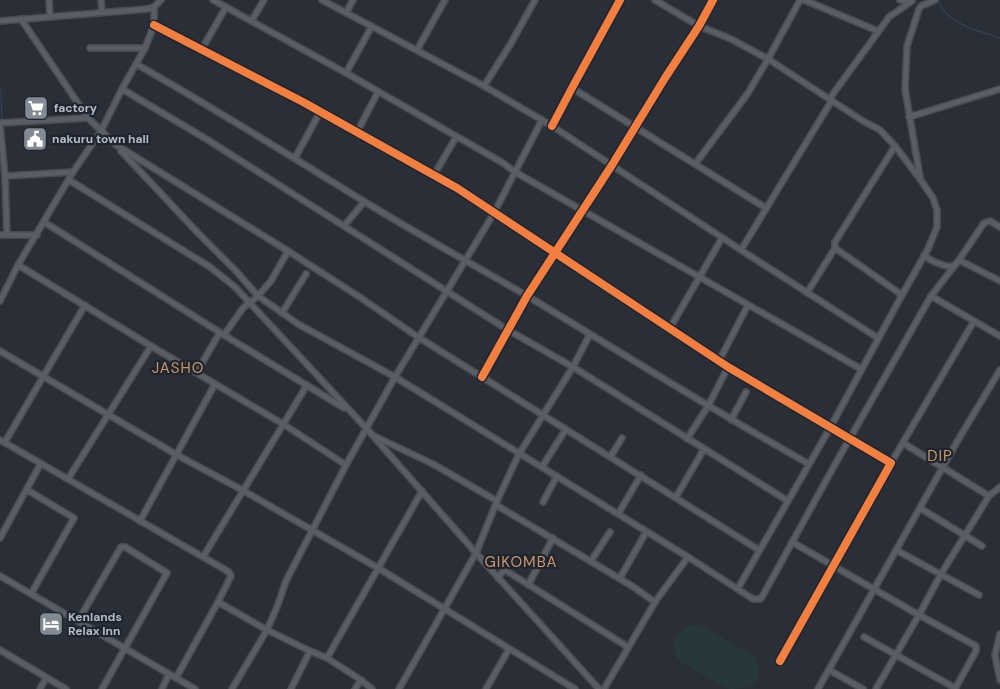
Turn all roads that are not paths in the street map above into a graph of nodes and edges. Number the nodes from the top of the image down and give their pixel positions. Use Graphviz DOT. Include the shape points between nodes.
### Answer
graph roads {
  1 [pos="49,0"];
  2 [pos="102,0"];
  3 [pos="161,0"];
  4 [pos="213,0"];
  5 [pos="264,0"];
  6 [pos="322,0"];
  7 [pos="353,0"];
  8 [pos="445,0"];
  9 [pos="534,0"];
  10 [pos="620,0"];
  11 [pos="655,0"];
  12 [pos="713,0"];
  13 [pos="800,0"];
  14 [pos="804,0"];
  15 [pos="900,0"];
  16 [pos="935,0"];
  17 [pos="910,1"];
  18 [pos="154,7"];
  19 [pos="226,7"];
  20 [pos="919,9"];
  21 [pos="102,12"];
  22 [pos="346,12"];
  23 [pos="50,17"];
  24 [pos="20,19"];
  25 [pos="252,20"];
  26 [pos="0,21"];
  27 [pos="154,25"];
  28 [pos="372,26"];
  29 [pos="699,26"];
  30 [pos="878,31"];
  31 [pos="90,48"];
  32 [pos="145,48"];
  33 [pos="202,49"];
  34 [pos="417,50"];
  35 [pos="768,59"];
  36 [pos="136,64"];
  37 [pos="346,73"];
  38 [pos="484,86"];
  39 [pos="572,88"];
  40 [pos="122,89"];
  41 [pos="1000,90"];
  42 [pos="378,92"];
  43 [pos="831,99"];
  44 [pos="320,112"];
  45 [pos="909,117"];
  46 [pos="88,118"];
  47 [pos="542,120"];
  48 [pos="0,124"];
  49 [pos="552,126"];
  50 [pos="636,126"];
  51 [pos="101,131"];
  52 [pos="357,132"];
  53 [pos="456,137"];
  54 [pos="116,145"];
  55 [pos="895,146"];
  56 [pos="296,158"];
  57 [pos="696,164"];
  58 [pos="612,165"];
  59 [pos="73,172"];
  60 [pos="515,172"];
  61 [pos="434,175"];
  62 [pos="5,176"];
  63 [pos="920,179"];
  64 [pos="69,180"];
  65 [pos="364,202"];
  66 [pos="766,208"];
  67 [pos="583,210"];
  68 [pos="494,213"];
  69 [pos="44,222"];
  70 [pos="344,226"];
  71 [pos="1000,227"];
  72 [pos="37,234"];
  73 [pos="0,235"];
  74 [pos="7,235"];
  75 [pos="722,238"];
  76 [pos="835,248"];
  77 [pos="740,250"];
  78 [pos="288,251"];
  79 [pos="555,253"];
  80 [pos="924,255"];
  81 [pos="959,260"];
  82 [pos="465,262"];
  83 [pos="18,265"];
  84 [pos="954,265"];
  85 [pos="306,274"];
  86 [pos="700,277"];
  87 [pos="1000,281"];
  88 [pos="447,291"];
  89 [pos="807,293"];
  90 [pos="902,295"];
  91 [pos="258,296"];
  92 [pos="527,296"];
  93 [pos="931,296"];
  94 [pos="0,301"];
  95 [pos="250,302"];
  96 [pos="85,305"];
  97 [pos="748,305"];
  98 [pos="282,313"];
  99 [pos="974,322"];
  100 [pos="670,328"];
  101 [pos="508,330"];
  102 [pos="222,334"];
  103 [pos="590,334"];
  104 [pos="1000,336"];
  105 [pos="418,337"];
  106 [pos="878,338"];
  107 [pos="151,346"];
  108 [pos="0,351"];
  109 [pos="719,361"];
  110 [pos="572,367"];
  111 [pos="728,367"];
  112 [pos="861,369"];
  113 [pos="1000,370"];
  114 [pos="196,372"];
  115 [pos="45,377"];
  116 [pos="395,377"];
  117 [pos="482,377"];
  118 [pos="215,384"];
  119 [pos="307,385"];
  120 [pos="746,392"];
  121 [pos="708,406"];
  122 [pos="351,412"];
  123 [pos="544,414"];
  124 [pos="108,415"];
  125 [pos="731,420"];
  126 [pos="283,424"];
  127 [pos="566,428"];
  128 [pos="830,428"];
  129 [pos="367,429"];
  130 [pos="372,434"];
  131 [pos="622,438"];
  132 [pos="850,438"];
  133 [pos="687,439"];
  134 [pos="3,441"];
  135 [pos="903,443"];
  136 [pos="704,449"];
  137 [pos="520,454"];
  138 [pos="176,455"];
  139 [pos="611,456"];
  140 [pos="41,463"];
  141 [pos="891,463"];
  142 [pos="809,464"];
  143 [pos="346,465"];
  144 [pos="542,467"];
  145 [pos="944,468"];
  146 [pos="641,475"];
  147 [pos="557,476"];
  148 [pos="68,479"];
  149 [pos="1000,487"];
  150 [pos="27,490"];
  151 [pos="244,491"];
  152 [pos="422,491"];
  153 [pos="989,496"];
  154 [pos="676,497"];
  155 [pos="788,501"];
  156 [pos="543,502"];
  157 [pos="496,503"];
  158 [pos="920,508"];
  159 [pos="618,514"];
  160 [pos="140,521"];
  161 [pos="312,530"];
  162 [pos="610,532"];
  163 [pos="645,534"];
  164 [pos="964,534"];
  165 [pos="0,538"];
  166 [pos="553,538"];
  167 [pos="792,542"];
  168 [pos="982,546"];
  169 [pos="759,550"];
  170 [pos="896,550"];
  171 [pos="476,553"];
  172 [pos="203,557"];
  173 [pos="688,557"];
  174 [pos="591,561"];
  175 [pos="833,565"];
  176 [pos="378,568"];
  177 [pos="941,574"];
  178 [pos="0,576"];
  179 [pos="498,578"];
  180 [pos="620,578"];
  181 [pos="528,585"];
  182 [pos="738,588"];
  183 [pos="875,589"];
  184 [pos="31,594"];
  185 [pos="979,595"];
  186 [pos="218,602"];
  187 [pos="655,602"];
  188 [pos="445,609"];
  189 [pos="919,615"];
  190 [pos="78,621"];
  191 [pos="267,630"];
  192 [pos="1000,634"];
  193 [pos="864,637"];
  194 [pos="628,647"];
  195 [pos="124,648"];
  196 [pos="509,649"];
  197 [pos="0,650"];
  198 [pos="310,651"];
  199 [pos="896,655"];
  200 [pos="327,658"];
  201 [pos="780,661"];
  202 [pos="830,670"];
  203 [pos="169,674"];
  204 [pos="46,678"];
  205 [pos="176,678"];
  206 [pos="361,680"];
  207 [pos="1000,680"];
  208 [pos="955,688"];
  209 [pos="40,689"];
  210 [pos="66,689"];
  211 [pos="102,689"];
  212 [pos="162,689"];
  213 [pos="195,689"];
  214 [pos="232,689"];
  215 [pos="290,689"];
  216 [pos="355,689"];
  217 [pos="372,689"];
  218 [pos="399,689"];
  219 [pos="486,689"];
  220 [pos="575,689"];
  221 [pos="599,689"];
  222 [pos="604,689"];
  223 [pos="818,689"];
  224 [pos="864,689"];
  225 [pos="876,689"];
  1 -- 23 [label="street"];
  2 -- 21 [label="street"];
  3 -- 18 [label="street"];
  4 -- 19 [label="street"];
  5 -- 25 [label="street"];
  6 -- 22 [label="street"];
  7 -- 22 [label="street"];
  8 -- 34 [label="street"];
  9 -- 38 [label="street"];
  10 -- 39 [label="street"];
  11 -- 29 [label="street"];
  12 -- 29 [label="street"];
  13 -- 35 [label="street"];
  14 -- 30 [label="street"];
  15 -- 17 [label="street"];
  16 -- 20 [label="street"];
  17 -- 20 [label="street"];
  17 -- 30 [label="street" via="889,17"];
  18 -- 21 [label="street"];
  18 -- 27 [label="street"];
  19 -- 25 [label="street"];
  19 -- 33 [label="street"];
  20 -- 45 [label="street" via="907,46 905,89"];
  21 -- 23 [label="street"];
  22 -- 28 [label="street"];
  23 -- 24 [label="street"];
  24 -- 26 [label="street"];
  24 -- 46 [label="street"];
  25 -- 37 [label="street"];
  27 -- 32 [label="street"];
  27 -- 33 [label="street"];
  28 -- 34 [label="street"];
  28 -- 37 [label="street"];
  29 -- 35 [label="street"];
  29 -- 50 [label="street"];
  30 -- 43 [label="street"];
  31 -- 32 [label="street"];
  32 -- 36 [label="street"];
  33 -- 44 [label="street"];
  34 -- 38 [label="street"];
  35 -- 43 [label="street"];
  35 -- 57 [label="street" via="748,94"];
  36 -- 40 [label="street"];
  36 -- 56 [label="street"];
  37 -- 42 [label="street"];
  38 -- 47 [label="street"];
  39 -- 49 [label="street"];
  39 -- 50 [label="street"];
  40 -- 51 [label="street"];
  40 -- 70 [label="street"];
  41 -- 45 [label="street"];
  42 -- 52 [label="street"];
  42 -- 53 [label="street"];
  43 -- 55 [label="street" via="880,130"];
  43 -- 66 [label="street"];
  44 -- 52 [label="street"];
  44 -- 56 [label="street"];
  45 -- 63 [label="street"];
  46 -- 48 [label="street"];
  46 -- 51 [label="street"];
  47 -- 49 [label="street"];
  47 -- 60 [label="street"];
  48 -- 62 [label="street"];
  49 -- 58 [label="street"];
  50 -- 57 [label="street"];
  50 -- 58 [label="street"];
  51 -- 54 [label="street"];
  51 -- 59 [label="street"];
  52 -- 61 [label="street"];
  53 -- 60 [label="street"];
  53 -- 61 [label="street"];
  54 -- 78 [label="street"];
  54 -- 91 [label="street"];
  55 -- 63 [label="street"];
  55 -- 76 [label="street" via="835,242"];
  56 -- 65 [label="street"];
  57 -- 66 [label="street"];
  58 -- 67 [label="street"];
  58 -- 75 [label="street"];
  59 -- 62 [label="street"];
  59 -- 64 [label="street"];
  60 -- 67 [label="street"];
  60 -- 68 [label="street"];
  61 -- 68 [label="street"];
  62 -- 74 [label="street"];
  63 -- 80 [label="street" via="933,198 938,214 936,230"];
  64 -- 69 [label="street"];
  64 -- 95 [label="street" via="210,267"];
  65 -- 70 [label="street"];
  65 -- 82 [label="street"];
  66 -- 77 [label="street"];
  67 -- 79 [label="street"];
  67 -- 86 [label="street"];
  68 -- 79 [label="street"];
  68 -- 82 [label="street"];
  69 -- 72 [label="street"];
  69 -- 102 [label="street"];
  70 -- 88 [label="street"];
  71 -- 81 [label="street" via="990,221 984,223"];
  72 -- 74 [label="street"];
  72 -- 83 [label="street"];
  73 -- 74 [label="street"];
  75 -- 77 [label="street"];
  75 -- 86 [label="street"];
  76 -- 89 [label="street"];
  76 -- 90 [label="street"];
  77 -- 89 [label="street"];
  78 -- 91 [label="street"];
  78 -- 105 [label="street"];
  79 -- 92 [label="street"];
  79 -- 100 [label="street"];
  80 -- 84 [label="street" via="944,265"];
  80 -- 90 [label="street"];
  81 -- 84 [label="street"];
  81 -- 87 [label="street"];
  82 -- 88 [label="street"];
  82 -- 92 [label="street"];
  83 -- 94 [label="street"];
  83 -- 96 [label="street"];
  84 -- 93 [label="street"];
  85 -- 98 [label="street"];
  86 -- 97 [label="street"];
  86 -- 100 [label="street"];
  88 -- 101 [label="street"];
  88 -- 105 [label="street"];
  89 -- 106 [label="street"];
  90 -- 106 [label="street"];
  91 -- 95 [label="street"];
  91 -- 98 [label="street"];
  92 -- 101 [label="street"];
  92 -- 103 [label="street"];
  93 -- 99 [label="street"];
  93 -- 132 [label="street"];
  95 -- 102 [label="street"];
  95 -- 122 [label="street"];
  96 -- 107 [label="street"];
  96 -- 115 [label="street"];
  97 -- 109 [label="street"];
  97 -- 112 [label="street"];
  98 -- 116 [label="street"];
  99 -- 104 [label="street"];
  99 -- 135 [label="street"];
  100 -- 109 [label="street"];
  101 -- 110 [label="street"];
  101 -- 117 [label="street"];
  102 -- 114 [label="street"];
  102 -- 119 [label="street"];
  103 -- 110 [label="street"];
  103 -- 121 [label="street"];
  105 -- 116 [label="street"];
  105 -- 117 [label="street"];
  106 -- 112 [label="street"];
  107 -- 114 [label="street"];
  107 -- 124 [label="street"];
  108 -- 115 [label="street"];
  109 -- 111 [label="street"];
  110 -- 123 [label="street"];
  110 -- 133 [label="street"];
  111 -- 121 [label="street"];
  111 -- 128 [label="street"];
  112 -- 128 [label="street"];
  113 -- 145 [label="street"];
  114 -- 118 [label="street"];
  115 -- 124 [label="street"];
  115 -- 134 [label="street"];
  116 -- 129 [label="street"];
  116 -- 137 [label="street"];
  117 -- 123 [label="street"];
  118 -- 126 [label="street"];
  118 -- 138 [label="street"];
  119 -- 122 [label="street"];
  119 -- 126 [label="street"];
  120 -- 125 [label="street"];
  121 -- 125 [label="street"];
  121 -- 133 [label="street"];
  122 -- 129 [label="street"];
  123 -- 127 [label="street"];
  123 -- 137 [label="street"];
  124 -- 138 [label="street"];
  124 -- 148 [label="street"];
  125 -- 142 [label="street"];
  126 -- 143 [label="street"];
  126 -- 151 [label="street"];
  127 -- 139 [label="street"];
  127 -- 144 [label="street"];
  128 -- 132 [label="street"];
  128 -- 142 [label="street"];
  129 -- 130 [label="street"];
  129 -- 143 [label="street"];
  130 -- 152 [label="street"];
  130 -- 157 [label="street" via="433,464"];
  131 -- 139 [label="street"];
  132 -- 141 [label="street"];
  132 -- 167 [label="street"];
  133 -- 136 [label="street"];
  134 -- 140 [label="street"];
  135 -- 141 [label="street"];
  135 -- 145 [label="street"];
  136 -- 154 [label="street"];
  136 -- 155 [label="street"];
  137 -- 144 [label="street"];
  137 -- 157 [label="street"];
  138 -- 151 [label="street"];
  138 -- 160 [label="street"];
  139 -- 146 [label="street"];
  140 -- 148 [label="street"];
  140 -- 150 [label="street"];
  141 -- 175 [label="street"];
  142 -- 155 [label="street"];
  143 -- 161 [label="street"];
  144 -- 147 [label="street"];
  145 -- 153 [label="street"];
  145 -- 158 [label="street"];
  146 -- 154 [label="street"];
  146 -- 159 [label="street"];
  147 -- 156 [label="street"];
  147 -- 159 [label="street"];
  148 -- 160 [label="street"];
  149 -- 153 [label="street"];
  150 -- 165 [label="street"];
  150 -- 184 [label="street" via="74,518"];
  151 -- 161 [label="street"];
  151 -- 172 [label="street"];
  152 -- 171 [label="street"];
  152 -- 176 [label="street"];
  153 -- 164 [label="street"];
  154 -- 169 [label="street"];
  155 -- 169 [label="street"];
  157 -- 166 [label="street"];
  157 -- 171 [label="street"];
  158 -- 164 [label="street"];
  158 -- 170 [label="street"];
  159 -- 173 [label="street"];
  160 -- 172 [label="street"];
  161 -- 176 [label="street"];
  161 -- 191 [label="street" via="283,587"];
  162 -- 174 [label="street"];
  163 -- 180 [label="street"];
  164 -- 168 [label="street"];
  164 -- 177 [label="street"];
  166 -- 174 [label="street"];
  166 -- 181 [label="street"];
  167 -- 175 [label="street"];
  167 -- 182 [label="street" via="760,600"];
  169 -- 182 [label="street"];
  170 -- 177 [label="street"];
  170 -- 183 [label="street"];
  171 -- 179 [label="street"];
  171 -- 188 [label="street"];
  172 -- 186 [label="street" via="231,574"];
  173 -- 182 [label="street"];
  173 -- 187 [label="street"];
  174 -- 180 [label="street"];
  175 -- 183 [label="street"];
  175 -- 201 [label="street"];
  176 -- 188 [label="street"];
  176 -- 200 [label="street"];
  177 -- 185 [label="street"];
  177 -- 189 [label="street"];
  178 -- 184 [label="street"];
  179 -- 181 [label="street" via="504,570"];
  179 -- 221 [label="street"];
  180 -- 187 [label="street"];
  181 -- 194 [label="street"];
  183 -- 189 [label="street"];
  183 -- 202 [label="street"];
  184 -- 190 [label="street"];
  186 -- 191 [label="street"];
  186 -- 205 [label="street"];
  187 -- 194 [label="street"];
  188 -- 196 [label="street"];
  188 -- 218 [label="street"];
  189 -- 199 [label="street"];
  189 -- 208 [label="street" via="976,648"];
  190 -- 195 [label="street"];
  190 -- 195 [label="street" via="121,547 125,547 168,574"];
  191 -- 198 [label="street"];
  191 -- 214 [label="street"];
  192 -- 207 [label="street" via="995,655"];
  193 -- 199 [label="street"];
  194 -- 222 [label="street"];
  195 -- 203 [label="street"];
  195 -- 211 [label="street"];
  196 -- 219 [label="street"];
  196 -- 220 [label="street"];
  197 -- 204 [label="street"];
  198 -- 200 [label="street"];
  198 -- 215 [label="street"];
  199 -- 208 [label="street"];
  199 -- 225 [label="street"];
  200 -- 206 [label="street"];
  202 -- 223 [label="street"];
  202 -- 224 [label="street"];
  203 -- 205 [label="street"];
  203 -- 212 [label="street"];
  204 -- 209 [label="street"];
  204 -- 210 [label="street"];
  205 -- 213 [label="street"];
  206 -- 216 [label="street"];
  206 -- 217 [label="street"];
}
